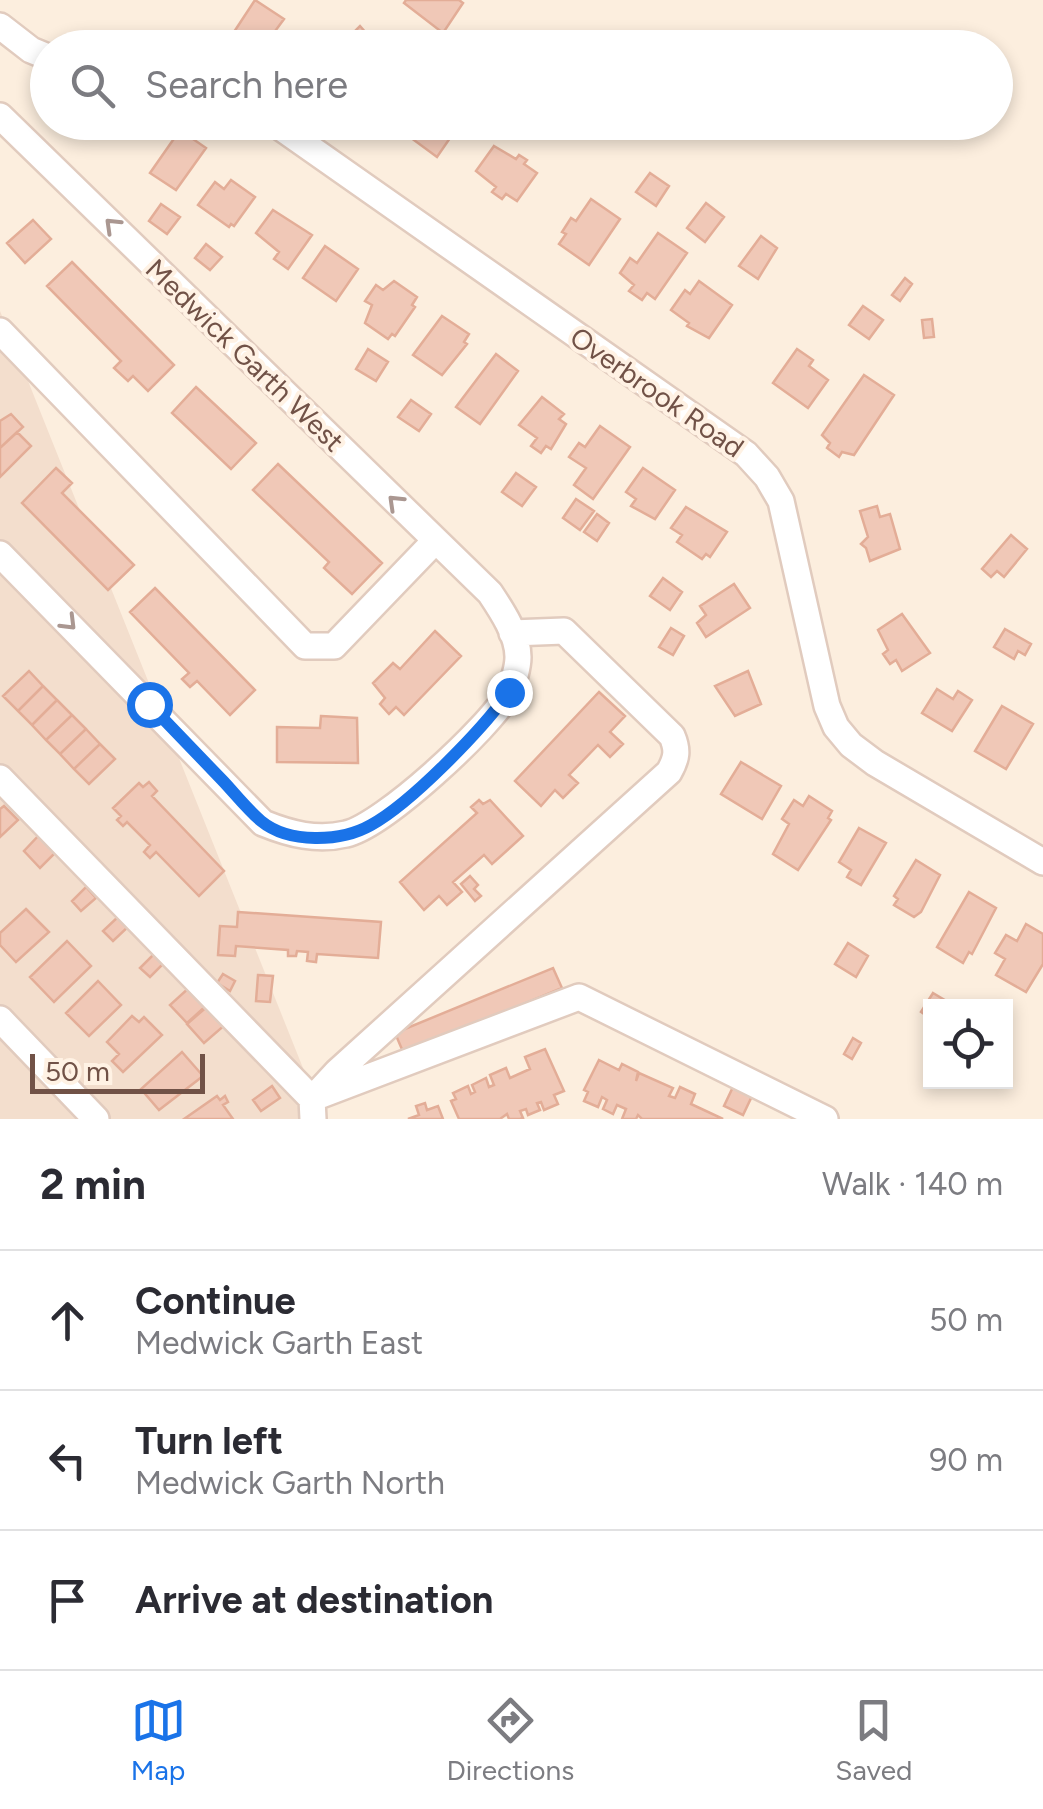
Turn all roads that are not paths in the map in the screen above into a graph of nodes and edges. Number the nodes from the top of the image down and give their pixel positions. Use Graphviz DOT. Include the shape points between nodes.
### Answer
graph roads {
  1 [pos="0,26"];
  2 [pos="30,49"];
  3 [pos="0,116"];
  4 [pos="299,140"];
  5 [pos="0,332"];
  6 [pos="434,541"];
  7 [pos="0,554"];
  8 [pos="512,633"];
  9 [pos="0,778"];
  10 [pos="1043,862"];
  11 [pos="0,1019"];
  12 [pos="313,1109"];
  13 [pos="96,1119"];
  14 [pos="825,1119"];
  1 -- 2 [label="street"];
  6 -- 3 [label="street, Medwick Garth West, one-way"];
  4 -- 10 [label="street, Overbrook Road" via="746,454 781,501 819,679 836,727 876,763"];
  5 -- 6 [label="street" via="306,646 334,646"];
  6 -- 8 [label="street, Medwick Garth West" via="490,593"];
  7 -- 8 [label="street, one-way" via="263,823 299,835 321,838 370,826 490,718 509,692 518,655"];
  8 -- 12 [label="street" via="564,631 672,736 676,760 338,1072"];
  9 -- 12 [label="street"];
  11 -- 13 [label="street"];
  12 -- 14 [label="street" via="580,996"];
}
